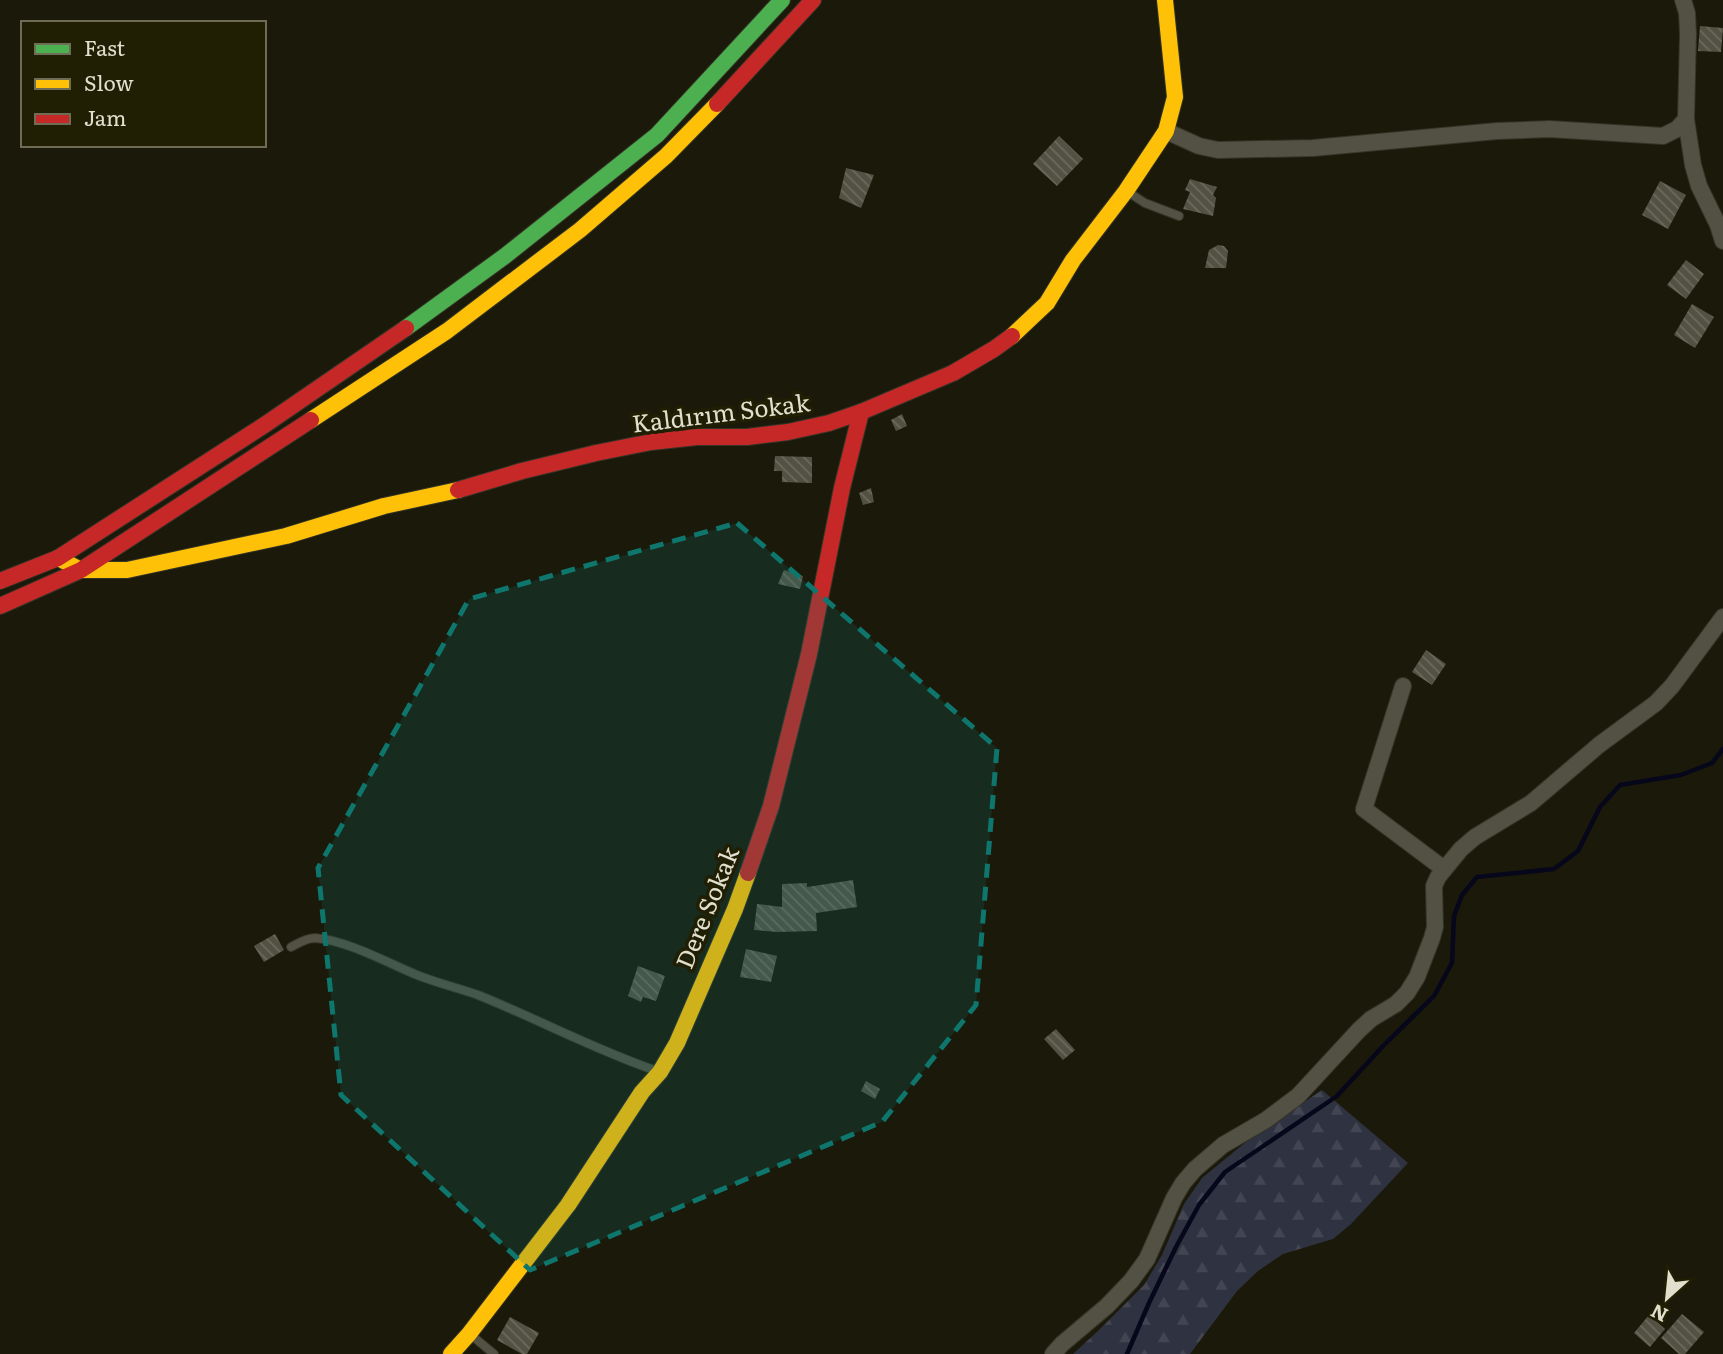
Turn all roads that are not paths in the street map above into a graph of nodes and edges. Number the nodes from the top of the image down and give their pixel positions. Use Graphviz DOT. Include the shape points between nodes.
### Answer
graph roads {
  1 [pos="782,0"];
  2 [pos="813,0"];
  3 [pos="1165,0"];
  4 [pos="1683,0"];
  5 [pos="1686,120"];
  6 [pos="1166,131"];
  7 [pos="1126,191"];
  8 [pos="1179,216"];
  9 [pos="1723,241"];
  10 [pos="861,412"];
  11 [pos="58,558"];
  12 [pos="81,570"];
  13 [pos="0,581"];
  14 [pos="0,606"];
  15 [pos="1723,617"];
  16 [pos="1403,686"];
  17 [pos="1444,869"];
  18 [pos="291,947"];
  19 [pos="660,1072"];
  20 [pos="469,1334"];
  21 [pos="451,1354"];
  22 [pos="494,1354"];
  23 [pos="1053,1354"];
  1 -- 11 [label="street" via="657,135 505,256 266,424"];
  2 -- 12 [label="street" via="666,156 580,230 447,331"];
  3 -- 6 [label="street, Kaldırım Sokak" via="1175,97"];
  4 -- 5 [label="street" via="1688,34"];
  5 -- 6 [label="street" via="1663,136 1549,129 1249,150 1199,146"];
  5 -- 9 [label="street" via="1699,186"];
  6 -- 7 [label="street, Kaldırım Sokak"];
  7 -- 8 [label="lane"];
  7 -- 10 [label="street, Kaldırım Sokak" via="1073,260 1048,303 1019,331 953,373"];
  10 -- 12 [label="street, Kaldırım Sokak" via="788,432 651,442 596,453 384,506 286,536 127,570"];
  10 -- 19 [label="street, Dere Sokak" via="771,806 735,909"];
  11 -- 12 [label="street, Kaldırım Sokak"];
  11 -- 13 [label="street"];
  12 -- 14 [label="street, Kaldırım Sokak"];
  15 -- 17 [label="street" via="1656,703 1531,803 1475,837"];
  16 -- 17 [label="street" via="1364,809"];
  17 -- 23 [label="street" via="1434,886 1432,939 1407,993 1359,1030 1298,1096 1195,1169 1174,1198 1147,1259 1131,1281"];
  18 -- 19 [label="lane" via="314,938 337,943 478,995"];
  19 -- 20 [label="street, Dere Sokak" via="568,1205"];
  20 -- 21 [label="street, Dere Sokak"];
  20 -- 22 [label="lane"];
}
